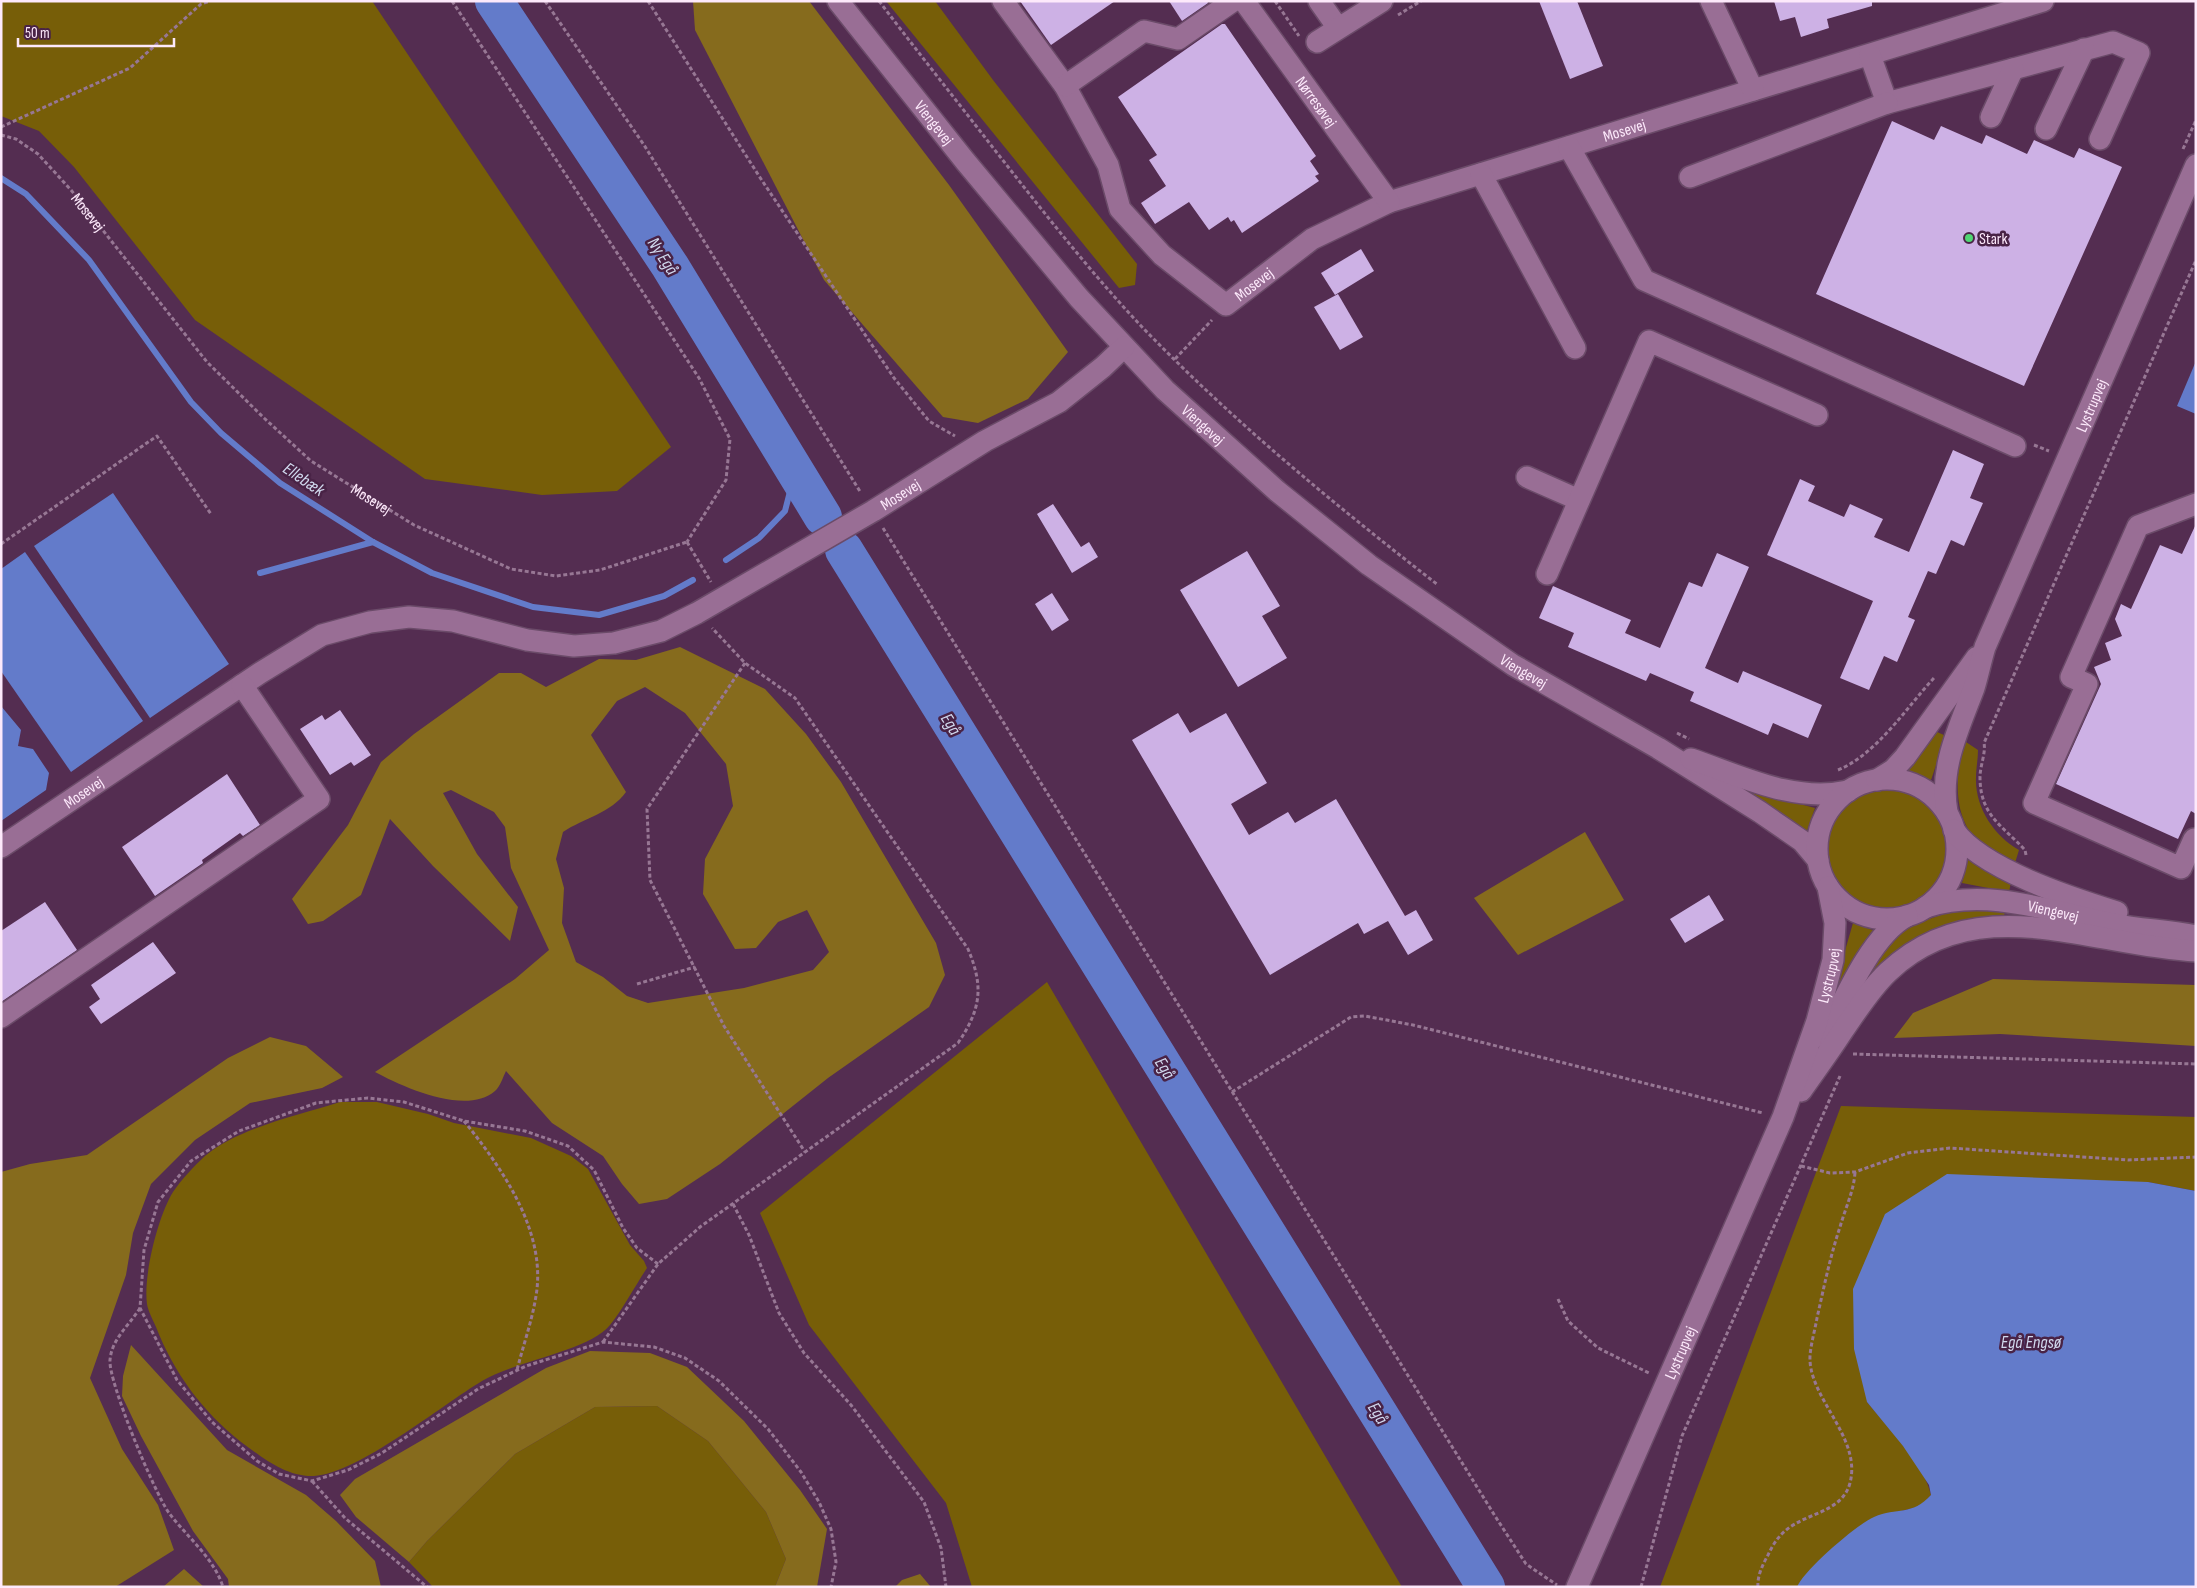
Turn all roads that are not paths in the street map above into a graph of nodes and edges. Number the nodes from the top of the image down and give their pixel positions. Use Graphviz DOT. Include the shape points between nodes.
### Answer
graph roads {
  1 [pos="838,1"];
  2 [pos="1003,1"];
  3 [pos="1233,1"];
  4 [pos="1244,1"];
  5 [pos="1319,1"];
  6 [pos="1382,1"];
  7 [pos="1711,1"];
  8 [pos="2044,1"];
  9 [pos="1338,28"];
  10 [pos="1317,42"];
  11 [pos="2084,50"];
  12 [pos="1870,56"];
  13 [pos="2013,69"];
  14 [pos="1065,86"];
  15 [pos="1753,90"];
  16 [pos="1887,103"];
  17 [pos="1991,118"];
  18 [pos="2046,129"];
  19 [pos="2100,139"];
  20 [pos="1569,147"];
  21 [pos="2196,165"];
  22 [pos="1481,174"];
  23 [pos="1690,177"];
  24 [pos="1389,202"];
  25 [pos="1124,347"];
  26 [pos="1575,348"];
  27 [pos="1817,415"];
  28 [pos="2015,446"];
  29 [pos="1527,477"];
  30 [pos="1579,500"];
  31 [pos="2196,504"];
  32 [pos="2175,512"];
  33 [pos="2196,521"];
  34 [pos="1547,574"];
  35 [pos="1985,647"];
  36 [pos="242,685"];
  37 [pos="1658,748"];
  38 [pos="1878,780"];
  39 [pos="1848,791"];
  40 [pos="1950,821"];
  41 [pos="2196,840"];
  42 [pos="1,847"];
  43 [pos="1818,860"];
  44 [pos="1828,887"];
  45 [pos="1926,907"];
  46 [pos="1907,916"];
  47 [pos="2188,934"];
  48 [pos="2196,951"];
  49 [pos="1,1017"];
  50 [pos="1801,1091"];
  51 [pos="1783,1118"];
  52 [pos="1577,1587"];
  1 -- 25 [label="street, Viengevej" via="1044,258"];
  2 -- 14 [label="street"];
  3 -- 14 [label="street" via="1178,39 1144,31"];
  4 -- 24 [label="street, Nørresøvej"];
  5 -- 9 [label="street"];
  6 -- 9 [label="street"];
  7 -- 15 [label="street"];
  8 -- 12 [label="street, Mosevej"];
  9 -- 10 [label="street"];
  11 -- 13 [label="street"];
  11 -- 18 [label="street"];
  11 -- 19 [label="street" via="2113,42 2139,52"];
  12 -- 15 [label="street, Mosevej"];
  12 -- 16 [label="street"];
  13 -- 16 [label="street"];
  13 -- 17 [label="street"];
  14 -- 24 [label="street, Mosevej" via="1108,165 1120,209 1162,256 1226,305 1312,239"];
  15 -- 20 [label="street, Mosevej"];
  16 -- 23 [label="street"];
  20 -- 22 [label="street, Mosevej"];
  20 -- 28 [label="street" via="1644,280"];
  21 -- 35 [label="street, Lystrupvej"];
  22 -- 24 [label="street, Mosevej"];
  22 -- 26 [label="street"];
  25 -- 36 [label="street, Mosevej" via="1059,402 985,441 873,511 697,613 651,633 614,643 574,646 527,640 452,621 409,618 370,622 322,635"];
  25 -- 37 [label="street, Viengevej" via="1165,390 1277,491 1369,565 1513,665"];
  27 -- 30 [label="street" via="1650,341"];
  29 -- 30 [label="street"];
  30 -- 34 [label="street"];
  31 -- 32 [label="street"];
  32 -- 33 [label="street"];
  32 -- 41 [label="street" via="2138,526 2071,677 2087,684 2034,803 2181,868"];
  35 -- 38 [label="street, Lystrupvej" via="1905,756"];
  35 -- 40 [label="street, Lystrupvej" via="1949,759 1944,794"];
  36 -- 42 [label="street, Mosevej"];
  36 -- 49 [label="street" via="319,799"];
  37 -- 39 [label="street, Viengevej" via="1796,793 1817,795"];
  37 -- 43 [label="street, Viengevej" via="1781,825 1808,846"];
  38 -- 39 [label="street"];
  38 -- 40 [label="street" via="1915,785 1935,797"];
  39 -- 43 [label="street" via="1832,806 1822,823"];
  40 -- 45 [label="street" via="1956,856 1951,875 1937,898"];
  40 -- 47 [label="street, Viengevej" via="1971,848 2018,874 2076,899"];
  43 -- 44 [label="street"];
  44 -- 46 [label="street" via="1836,898 1858,913 1880,919"];
  44 -- 51 [label="street, Lystrupvej" via="1834,914 1833,960 1817,1021"];
  45 -- 46 [label="street"];
  45 -- 47 [label="street, Viengevej" via="1958,900 1998,900 2114,925"];
  46 -- 50 [label="street, Lystrupvej" via="1889,928 1854,981"];
  48 -- 50 [label="street" via="2008,926 1971,928 1941,938 1887,972"];
  50 -- 51 [label="street, Lystrupvej"];
  51 -- 52 [label="street, Lystrupvej"];
}
